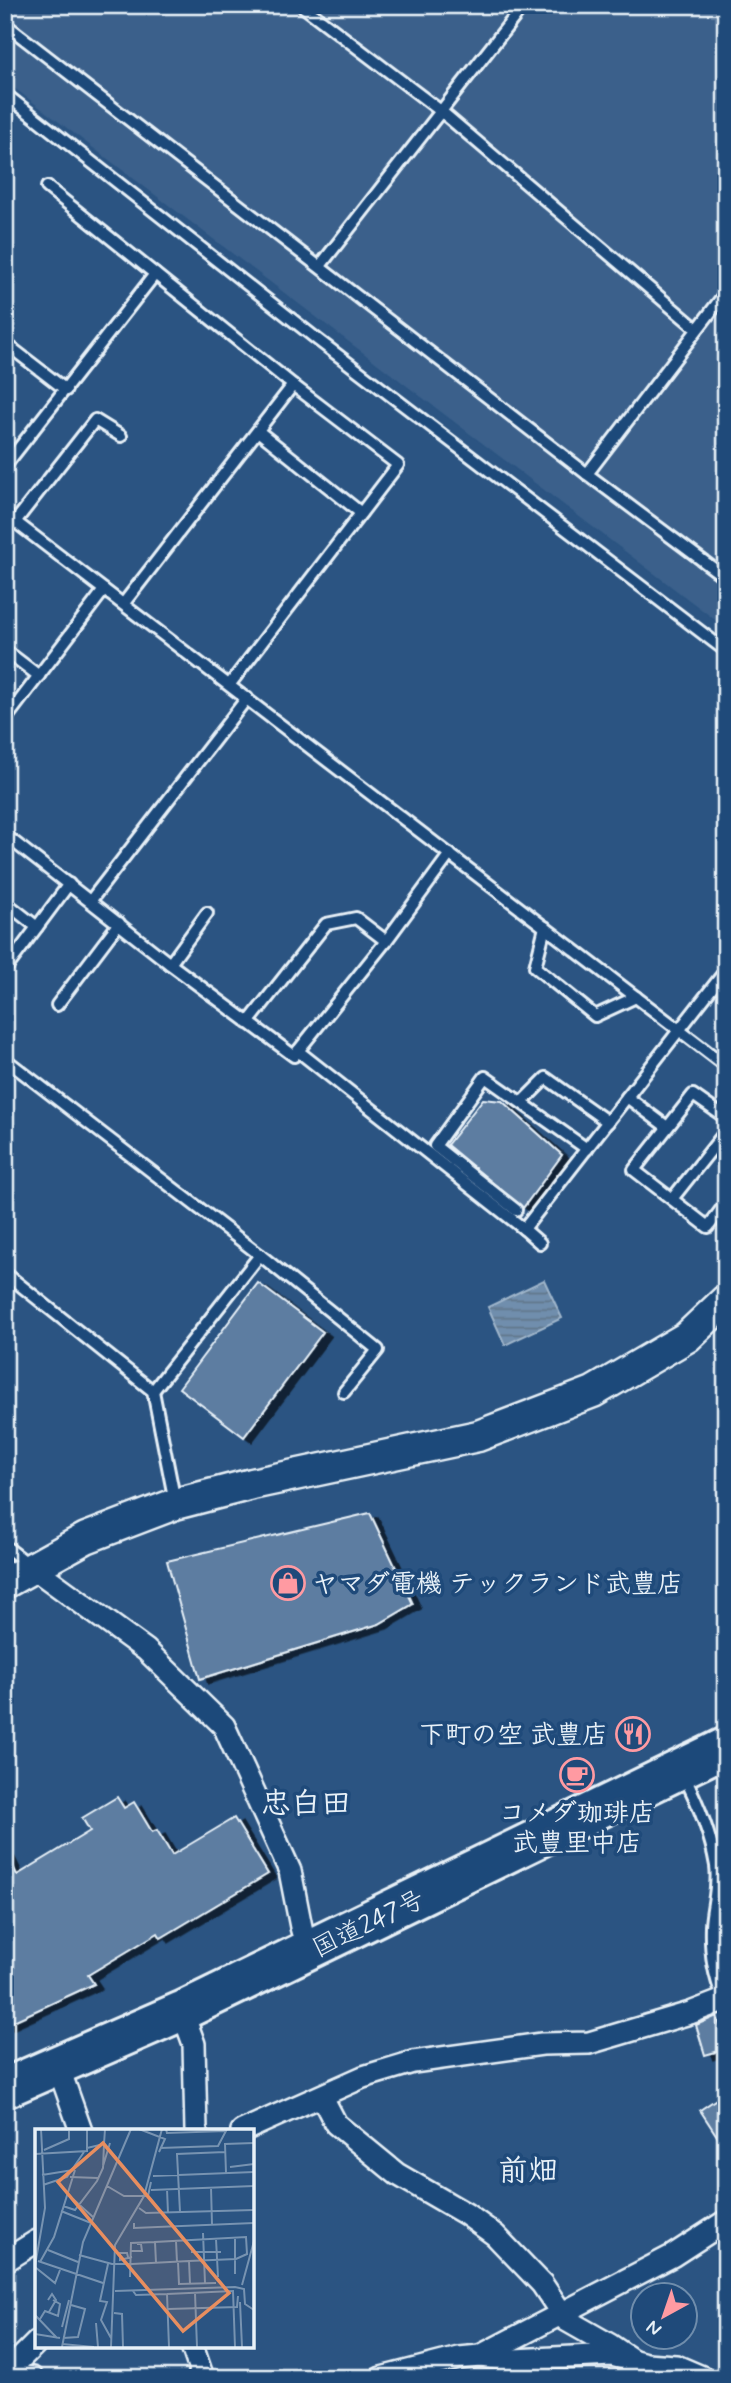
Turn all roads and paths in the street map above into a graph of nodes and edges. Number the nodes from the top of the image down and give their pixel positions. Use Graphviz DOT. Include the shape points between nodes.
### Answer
graph roads {
  1 [pos="301,5"];
  2 [pos="524,5"];
  3 [pos="5,24"];
  4 [pos="5,94"];
  5 [pos="442,112"];
  6 [pos="47,187"];
  7 [pos="320,266"];
  8 [pos="155,274"];
  9 [pos="726,292"];
  10 [pos="697,329"];
  11 [pos="5,343"];
  12 [pos="293,385"];
  13 [pos="66,390"];
  14 [pos="258,431"];
  15 [pos="121,436"];
  16 [pos="5,466"];
  17 [pos="587,474"];
  18 [pos="362,513"];
  19 [pos="5,514"];
  20 [pos="15,522"];
  21 [pos="726,578"];
  22 [pos="104,590"];
  23 [pos="124,603"];
  24 [pos="5,650"];
  25 [pos="726,651"];
  26 [pos="39,676"];
  27 [pos="230,684"];
  28 [pos="247,698"];
  29 [pos="5,720"];
  30 [pos="5,835"];
  31 [pos="450,854"];
  32 [pos="69,884"];
  33 [pos="91,900"];
  34 [pos="5,902"];
  35 [pos="207,913"];
  36 [pos="119,923"];
  37 [pos="37,927"];
  38 [pos="545,927"];
  39 [pos="386,941"];
  40 [pos="170,964"];
  41 [pos="8,967"];
  42 [pos="726,970"];
  43 [pos="636,997"];
  44 [pos="57,1005"];
  45 [pos="248,1023"];
  46 [pos="680,1031"];
  47 [pos="298,1051"];
  48 [pos="5,1059"];
  49 [pos="726,1066"];
  50 [pos="627,1097"];
  51 [pos="522,1102"];
  52 [pos="608,1122"];
  53 [pos="726,1124"];
  54 [pos="667,1128"];
  55 [pos="726,1131"];
  56 [pos="587,1149"];
  57 [pos="672,1199"];
  58 [pos="726,1203"];
  59 [pos="516,1210"];
  60 [pos="524,1229"];
  61 [pos="540,1243"];
  62 [pos="260,1255"];
  63 [pos="5,1273"];
  64 [pos="726,1300"];
  65 [pos="153,1391"];
  66 [pos="344,1392"];
  67 [pos="175,1504"];
  68 [pos="5,1546"];
  69 [pos="32,1567"];
  70 [pos="5,1583"];
  71 [pos="726,1747"];
  72 [pos="681,1770"];
  73 [pos="309,1952"];
  74 [pos="725,2002"];
  75 [pos="182,2011"];
  76 [pos="58,2066"];
  77 [pos="5,2088"];
  78 [pos="321,2097"];
  79 [pos="80,2129"];
  80 [pos="196,2129"];
  81 [pos="247,2129"];
  82 [pos="726,2221"];
  83 [pos="35,2242"];
  84 [pos="5,2261"];
  85 [pos="562,2315"];
  86 [pos="35,2344"];
  87 [pos="193,2348"];
  88 [pos="485,2356"];
  89 [pos="632,2360"];
  90 [pos="5,2375"];
  91 [pos="32,2378"];
  92 [pos="203,2378"];
  93 [pos="381,2378"];
  94 [pos="507,2378"];
  95 [pos="704,2378"];
  1 -- 5 [label="lane"];
  2 -- 5 [label="lane"];
  3 -- 7 [label="lane"];
  4 -- 25 [label="lane"];
  5 -- 7 [label="lane"];
  5 -- 10 [label="lane"];
  6 -- 8 [label="lane"];
  7 -- 17 [label="lane"];
  8 -- 12 [label="lane"];
  8 -- 13 [label="lane"];
  9 -- 10 [label="lane"];
  10 -- 17 [label="lane"];
  11 -- 13 [label="lane"];
  12 -- 14 [label="lane"];
  12 -- 18 [label="lane" via="398,465"];
  13 -- 16 [label="lane"];
  14 -- 18 [label="lane"];
  14 -- 23 [label="lane"];
  15 -- 20 [label="lane" via="95,420"];
  17 -- 21 [label="lane"];
  18 -- 27 [label="lane"];
  19 -- 20 [label="lane"];
  20 -- 22 [label="lane"];
  22 -- 23 [label="lane"];
  22 -- 26 [label="lane"];
  23 -- 27 [label="lane"];
  24 -- 26 [label="lane"];
  26 -- 29 [label="lane"];
  27 -- 28 [label="lane"];
  28 -- 31 [label="lane"];
  28 -- 33 [label="lane"];
  30 -- 32 [label="lane"];
  31 -- 38 [label="lane"];
  31 -- 39 [label="lane"];
  32 -- 33 [label="lane"];
  32 -- 37 [label="lane"];
  33 -- 36 [label="lane"];
  34 -- 37 [label="lane"];
  35 -- 40 [label="lane"];
  36 -- 40 [label="lane"];
  36 -- 44 [label="lane"];
  37 -- 41 [label="lane"];
  38 -- 43 [label="lane"];
  38 -- 43 [label="lane" via="535,967 595,1016"];
  39 -- 45 [label="lane" via="356,918 326,924"];
  39 -- 47 [label="lane"];
  40 -- 45 [label="lane"];
  42 -- 46 [label="lane"];
  43 -- 46 [label="lane"];
  45 -- 47 [label="lane" via="295,1056"];
  46 -- 49 [label="lane"];
  46 -- 50 [label="lane"];
  47 -- 60 [label="lane"];
  48 -- 62 [label="lane"];
  50 -- 52 [label="lane"];
  50 -- 54 [label="lane"];
  51 -- 52 [label="lane" via="546,1078"];
  51 -- 56 [label="lane"];
  51 -- 59 [label="lane" via="485,1077 435,1146"];
  52 -- 56 [label="lane"];
  53 -- 54 [label="lane" via="723,1116 693,1095"];
  54 -- 57 [label="lane" via="634,1170"];
  55 -- 57 [label="lane"];
  56 -- 60 [label="lane"];
  57 -- 58 [label="lane" via="708,1227"];
  60 -- 61 [label="lane"];
  62 -- 65 [label="lane"];
  62 -- 66 [label="lane" via="378,1350"];
  63 -- 65 [label="lane"];
  64 -- 67 [label="street" via="687,1337 593,1392 478,1436"];
  65 -- 67 [label="lane"];
  67 -- 69 [label="street" via="86,1538"];
  68 -- 69 [label="lane"];
  69 -- 70 [label="street"];
  69 -- 73 [label="street" via="146,1650 224,1726 290,1871"];
  71 -- 72 [label="highway, 国道247号"];
  72 -- 73 [label="highway, 国道247号"];
  72 -- 74 [label="lane" via="716,1866 713,1974"];
  73 -- 75 [label="highway, 国道247号"];
  74 -- 78 [label="street" via="589,2043 542,2044 413,2062 363,2077"];
  75 -- 76 [label="highway, 国道247号"];
  75 -- 80 [label="street" via="194,2044"];
  76 -- 77 [label="highway, 国道247号"];
  76 -- 79 [label="street"];
  78 -- 81 [label="street"];
  78 -- 85 [label="street" via="336,2124 397,2174 495,2235 542,2284"];
  82 -- 85 [label="street" via="672,2256"];
  83 -- 84 [label="street"];
  85 -- 88 [label="street"];
  85 -- 89 [label="street"];
  86 -- 90 [label="street"];
  87 -- 92 [label="street"];
  88 -- 89 [label="street"];
  88 -- 93 [label="street"];
  88 -- 94 [label="street"];
  89 -- 95 [label="street" via="676,2366"];
  90 -- 91 [label="street"];
}
